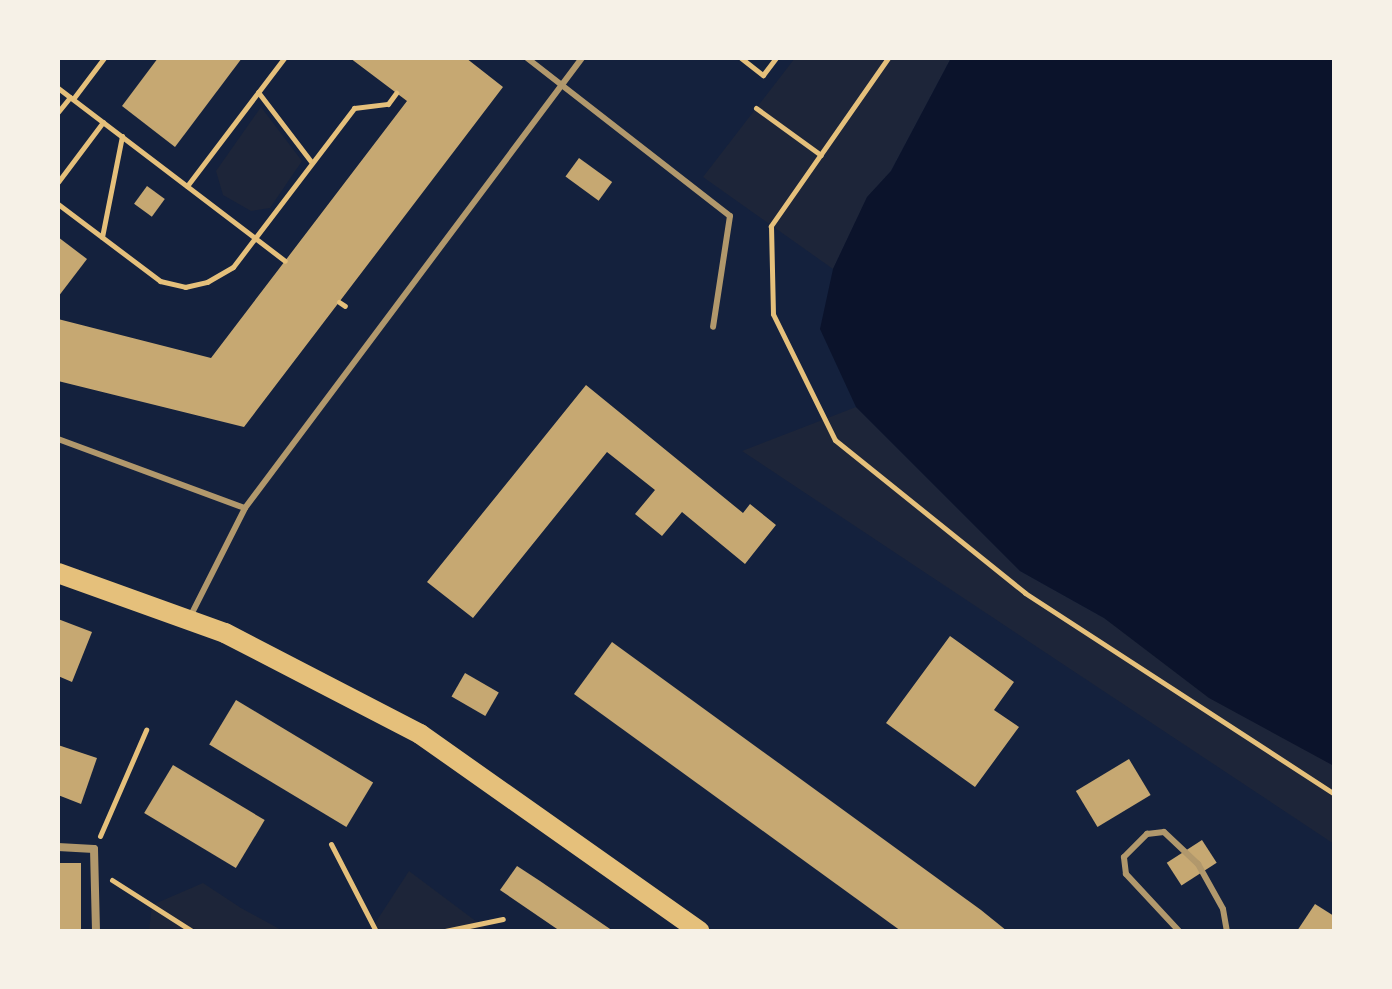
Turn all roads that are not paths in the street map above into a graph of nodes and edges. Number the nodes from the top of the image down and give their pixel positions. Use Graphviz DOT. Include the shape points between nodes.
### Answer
graph roads {
  1 [pos="527,58"];
  2 [pos="582,58"];
  3 [pos="562,85"];
  4 [pos="713,327"];
  5 [pos="58,439"];
  6 [pos="245,508"];
  7 [pos="58,573"];
  8 [pos="188,619"];
  9 [pos="58,847"];
  10 [pos="96,931"];
  11 [pos="699,931"];
  12 [pos="1179,931"];
  13 [pos="1227,931"];
  1 -- 3 [label="lane"];
  2 -- 3 [label="lane"];
  3 -- 4 [label="lane" via="730,216"];
  3 -- 6 [label="lane"];
  5 -- 6 [label="lane"];
  6 -- 8 [label="lane"];
  7 -- 8 [label="main road"];
  8 -- 11 [label="main road" via="420,734"];
  9 -- 10 [label="street" via="94,849"];
  12 -- 13 [label="lane" via="1126,874 1124,857 1147,834 1164,832 1198,864 1223,909"];
}
